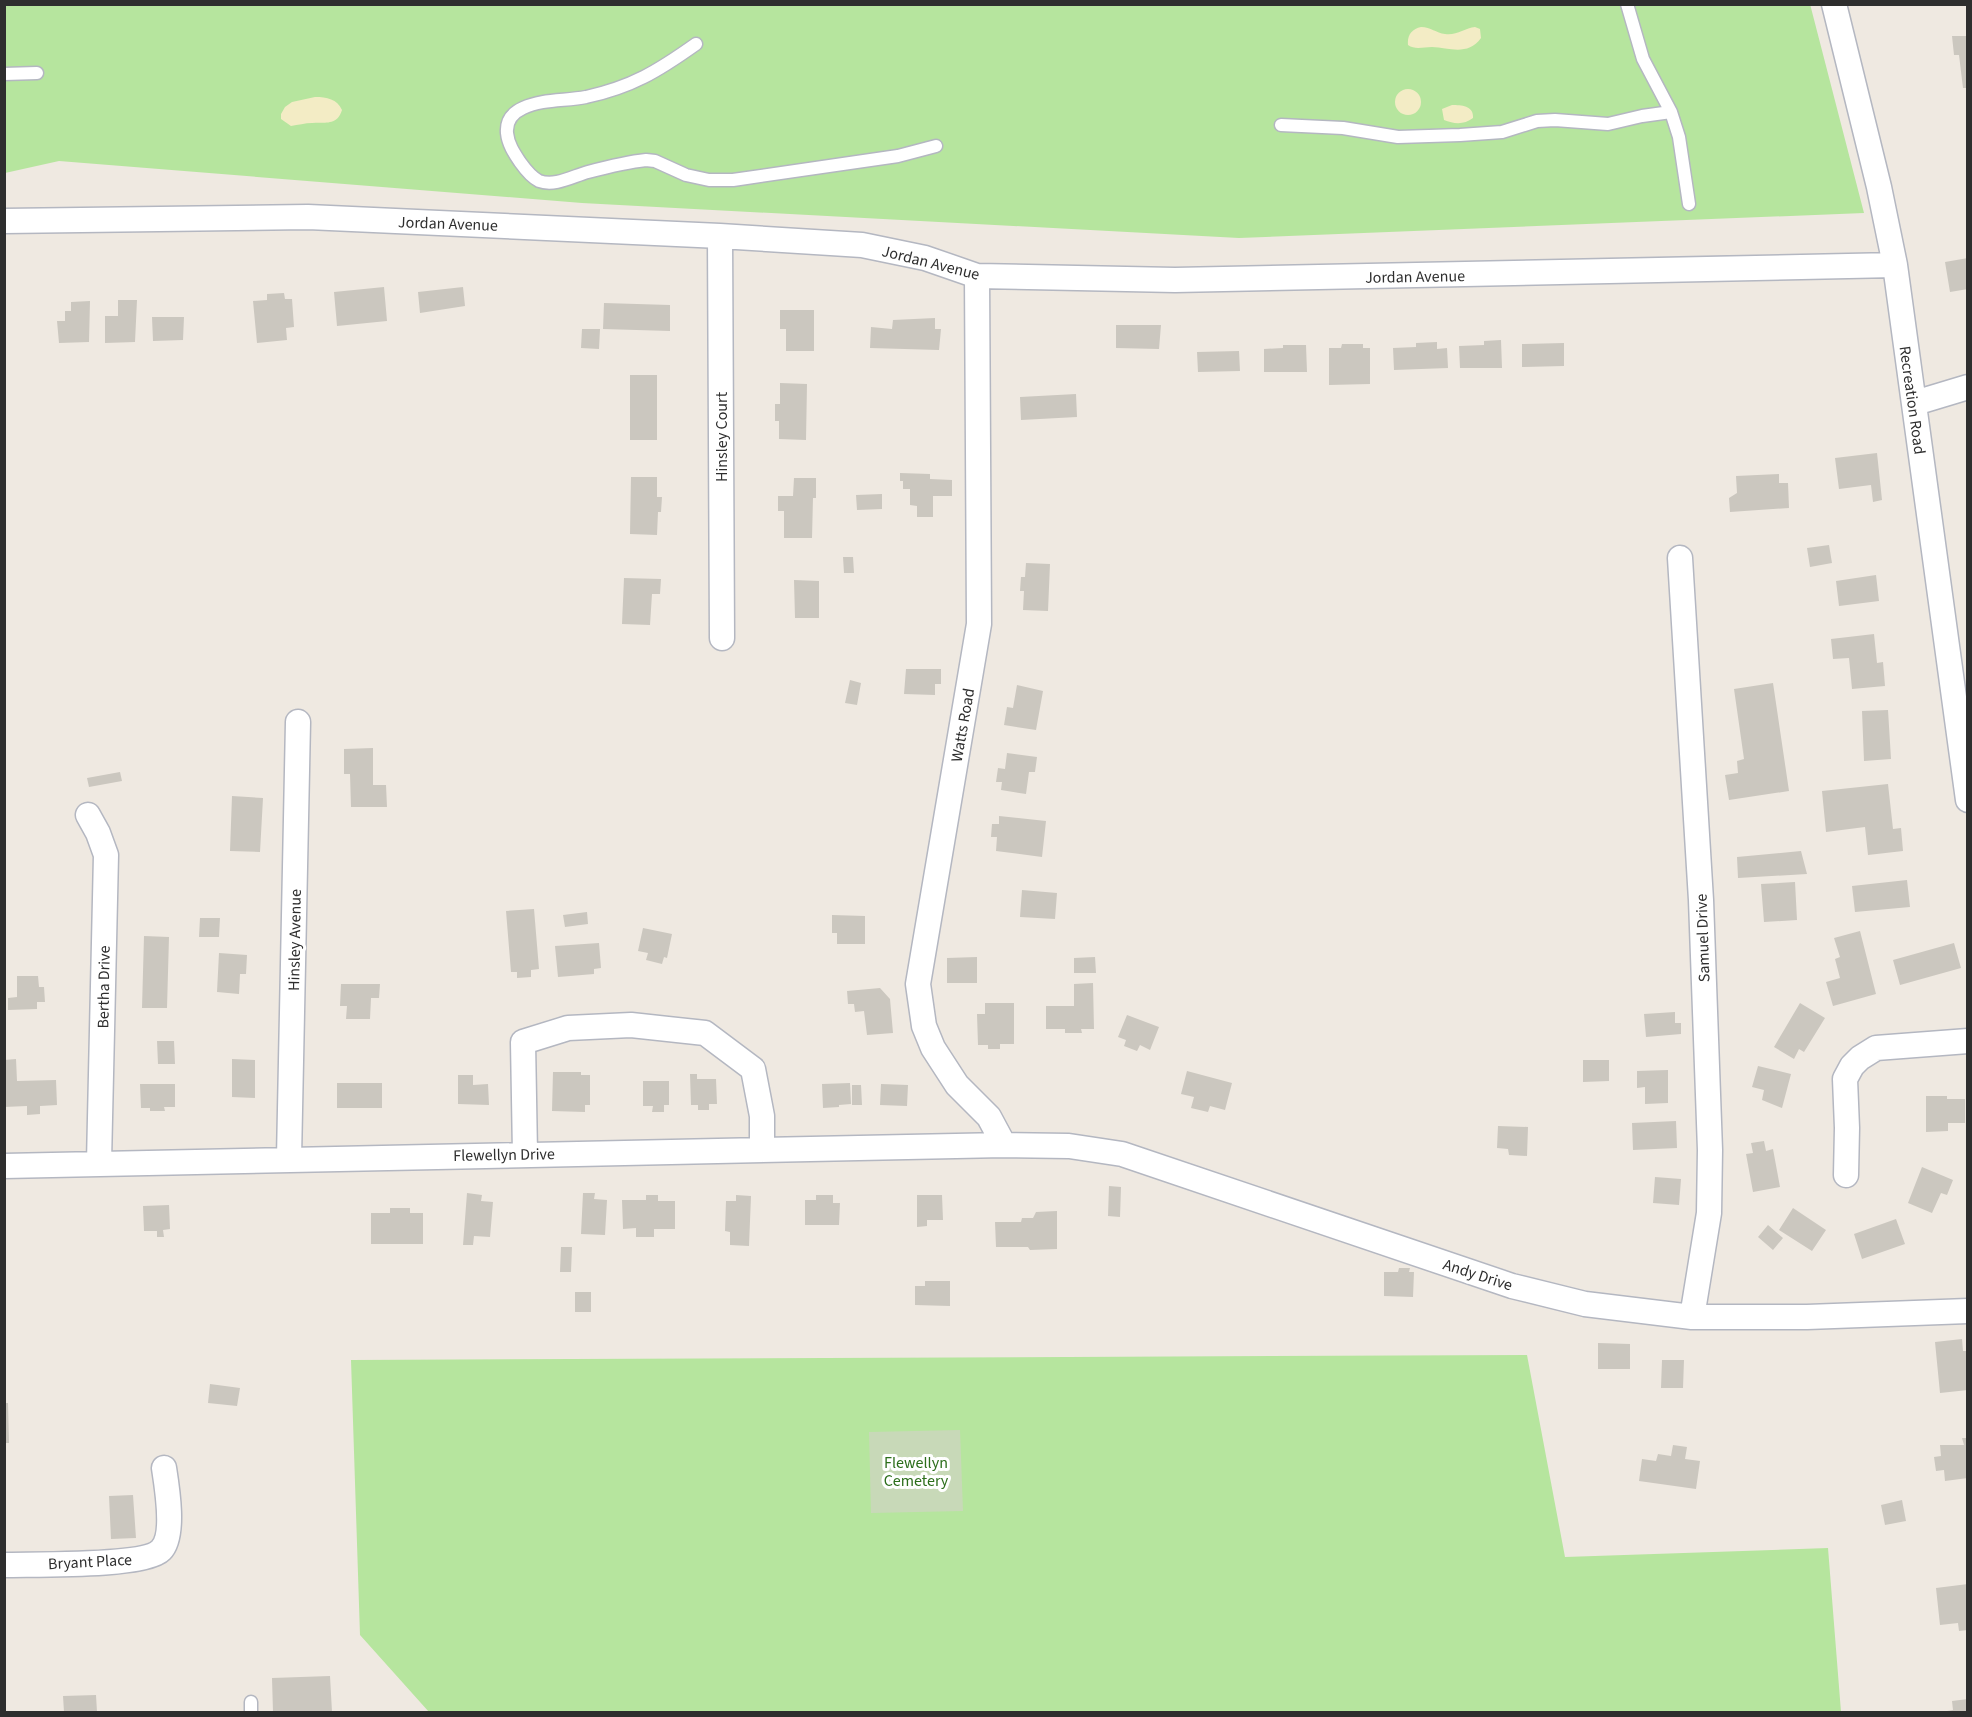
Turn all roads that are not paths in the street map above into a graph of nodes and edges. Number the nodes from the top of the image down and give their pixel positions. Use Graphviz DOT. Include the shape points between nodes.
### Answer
graph roads {
  1 [pos="1627,4"];
  2 [pos="1834,4"];
  3 [pos="696,44"];
  4 [pos="4,74"];
  5 [pos="37,74"];
  6 [pos="1671,112"];
  7 [pos="1281,125"];
  8 [pos="936,146"];
  9 [pos="1689,204"];
  10 [pos="4,221"];
  11 [pos="720,236"];
  12 [pos="1895,266"];
  13 [pos="977,276"];
  14 [pos="1968,387"];
  15 [pos="1915,403"];
  16 [pos="1680,558"];
  17 [pos="722,638"];
  18 [pos="298,722"];
  19 [pos="1968,800"];
  20 [pos="88,815"];
  21 [pos="1968,1041"];
  22 [pos="1004,1145"];
  23 [pos="762,1150"];
  24 [pos="525,1154"];
  25 [pos="289,1158"];
  26 [pos="99,1162"];
  27 [pos="4,1166"];
  28 [pos="1846,1175"];
  29 [pos="1968,1311"];
  30 [pos="1692,1317"];
  31 [pos="164,1468"];
  32 [pos="4,1565"];
  1 -- 6 [label="lane" via="1643,59"];
  2 -- 12 [label="street, Recreation Road"];
  3 -- 8 [label="lane" via="654,74 627,85 585,97 532,104 516,112 507,128 508,140 518,159 532,176 545,182 646,160 686,175 726,180 888,158"];
  4 -- 5 [label="lane"];
  6 -- 7 [label="lane" via="1608,124 1537,121 1488,134 1460,135 1398,137 1326,126"];
  6 -- 9 [label="lane" via="1679,137"];
  10 -- 11 [label="street, Jordan Avenue" via="308,217"];
  11 -- 13 [label="street, Jordan Avenue" via="862,245 925,258"];
  11 -- 17 [label="street, Hinsley Court"];
  12 -- 13 [label="street, Jordan Avenue" via="1176,280"];
  12 -- 15 [label="street, Recreation Road"];
  13 -- 22 [label="street, Watts Road" via="979,624 918,984 924,1026 933,1048 957,1085 989,1117"];
  14 -- 15 [label="street"];
  15 -- 19 [label="street, Recreation Road"];
  16 -- 30 [label="street, Samuel Drive" via="1701,900 1710,1150 1709,1213"];
  18 -- 25 [label="street, Hinsley Avenue"];
  20 -- 26 [label="street, Bertha Drive" via="106,855"];
  21 -- 28 [label="street" via="1876,1048 1852,1066 1845,1079"];
  22 -- 23 [label="street, Flewellyn Drive"];
  22 -- 30 [label="street, Andy Drive" via="1069,1146 1122,1154 1512,1286 1585,1304"];
  23 -- 24 [label="street, Flewellyn Drive"];
  23 -- 24 [label="street" via="762,1116 753,1069 705,1033 632,1024 568,1028 523,1042"];
  24 -- 25 [label="street, Flewellyn Drive"];
  25 -- 26 [label="street, Flewellyn Drive"];
  26 -- 27 [label="street, Flewellyn Drive"];
  29 -- 30 [label="street, Andy Drive"];
  31 -- 32 [label="street, Bryant Place" via="168,1524 167,1541 161,1551 123,1562"];
}
